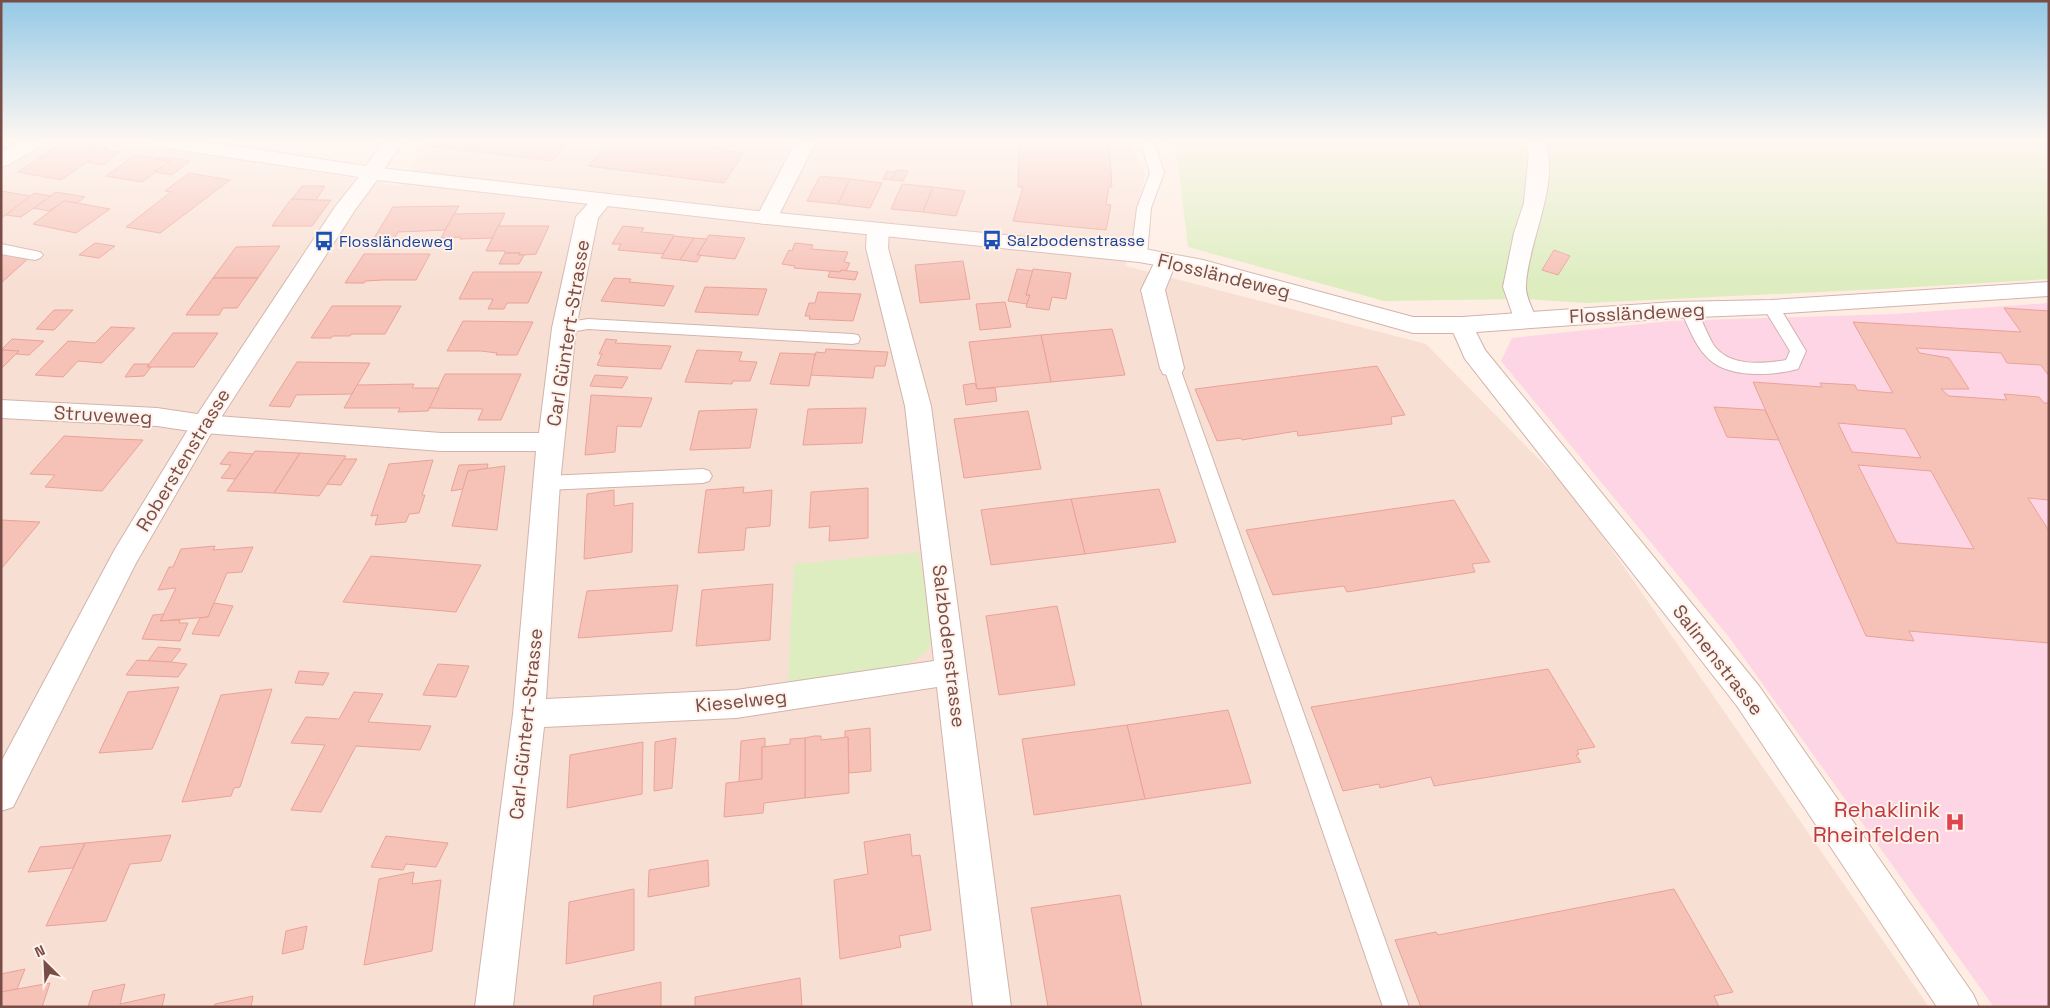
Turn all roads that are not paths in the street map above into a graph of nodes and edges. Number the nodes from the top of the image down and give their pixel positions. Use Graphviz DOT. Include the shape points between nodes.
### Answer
graph roads {
  1 [pos="360,188"];
  2 [pos="500,188"];
  3 [pos="783,188"];
  4 [pos="1151,188"];
  5 [pos="1536,188"];
  6 [pos="601,200"];
  7 [pos="768,218"];
  8 [pos="878,230"];
  9 [pos="1,250"];
  10 [pos="1139,255"];
  11 [pos="35,256"];
  12 [pos="1166,260"];
  13 [pos="2049,289"];
  14 [pos="1771,307"];
  15 [pos="1688,310"];
  16 [pos="1524,319"];
  17 [pos="1462,325"];
  18 [pos="564,328"];
  19 [pos="852,340"];
  20 [pos="1172,368"];
  21 [pos="1,409"];
  22 [pos="204,424"];
  23 [pos="550,442"];
  24 [pos="703,476"];
  25 [pos="546,484"];
  26 [pos="952,672"];
  27 [pos="529,714"];
  28 [pos="1,796"];
  29 [pos="494,1007"];
  30 [pos="992,1007"];
  31 [pos="1396,1007"];
  32 [pos="1960,1007"];
  1 -- 22 [label="street, Roberstenstrasse"];
  2 -- 6 [label="street, Flossländeweg"];
  3 -- 7 [label="street"];
  4 -- 10 [label="lane" via="1144,208"];
  5 -- 16 [label="street" via="1514,286"];
  6 -- 7 [label="street, Flossländeweg"];
  6 -- 18 [label="street, Carl Güntert-Strasse" via="587,217"];
  7 -- 8 [label="street, Flossländeweg"];
  8 -- 10 [label="street, Flossländeweg"];
  8 -- 26 [label="street, Salzbodenstrasse" via="877,248 918,406"];
  9 -- 11 [label="lane"];
  10 -- 12 [label="street, Flossländeweg"];
  12 -- 17 [label="street, Flossländeweg" via="1203,267 1413,325"];
  12 -- 20 [label="street" via="1153,290"];
  13 -- 14 [label="street, Flossländeweg"];
  14 -- 15 [label="street, Flossländeweg"];
  14 -- 15 [label="lane" via="1798,351 1792,365 1773,369 1728,364 1711,353"];
  15 -- 16 [label="street, Flossländeweg"];
  16 -- 17 [label="street, Flossländeweg"];
  17 -- 32 [label="street, Salinenstrasse" via="1474,352 1493,377 1748,696"];
  18 -- 19 [label="lane" via="588,324"];
  18 -- 23 [label="street, Carl Güntert-Strasse"];
  20 -- 31 [label="lane"];
  21 -- 22 [label="street, Struveweg" via="157,418"];
  22 -- 23 [label="street, Struveweg" via="441,442"];
  22 -- 28 [label="street, Roberstenstrasse" via="125,557"];
  23 -- 25 [label="street, Carl-Güntert-Strasse"];
  24 -- 25 [label="lane"];
  25 -- 27 [label="street, Carl-Güntert-Strasse"];
  26 -- 27 [label="street, Kieselweg" via="736,704"];
  26 -- 30 [label="street, Salzbodenstrasse"];
  27 -- 29 [label="street, Carl-Güntert-Strasse"];
}
